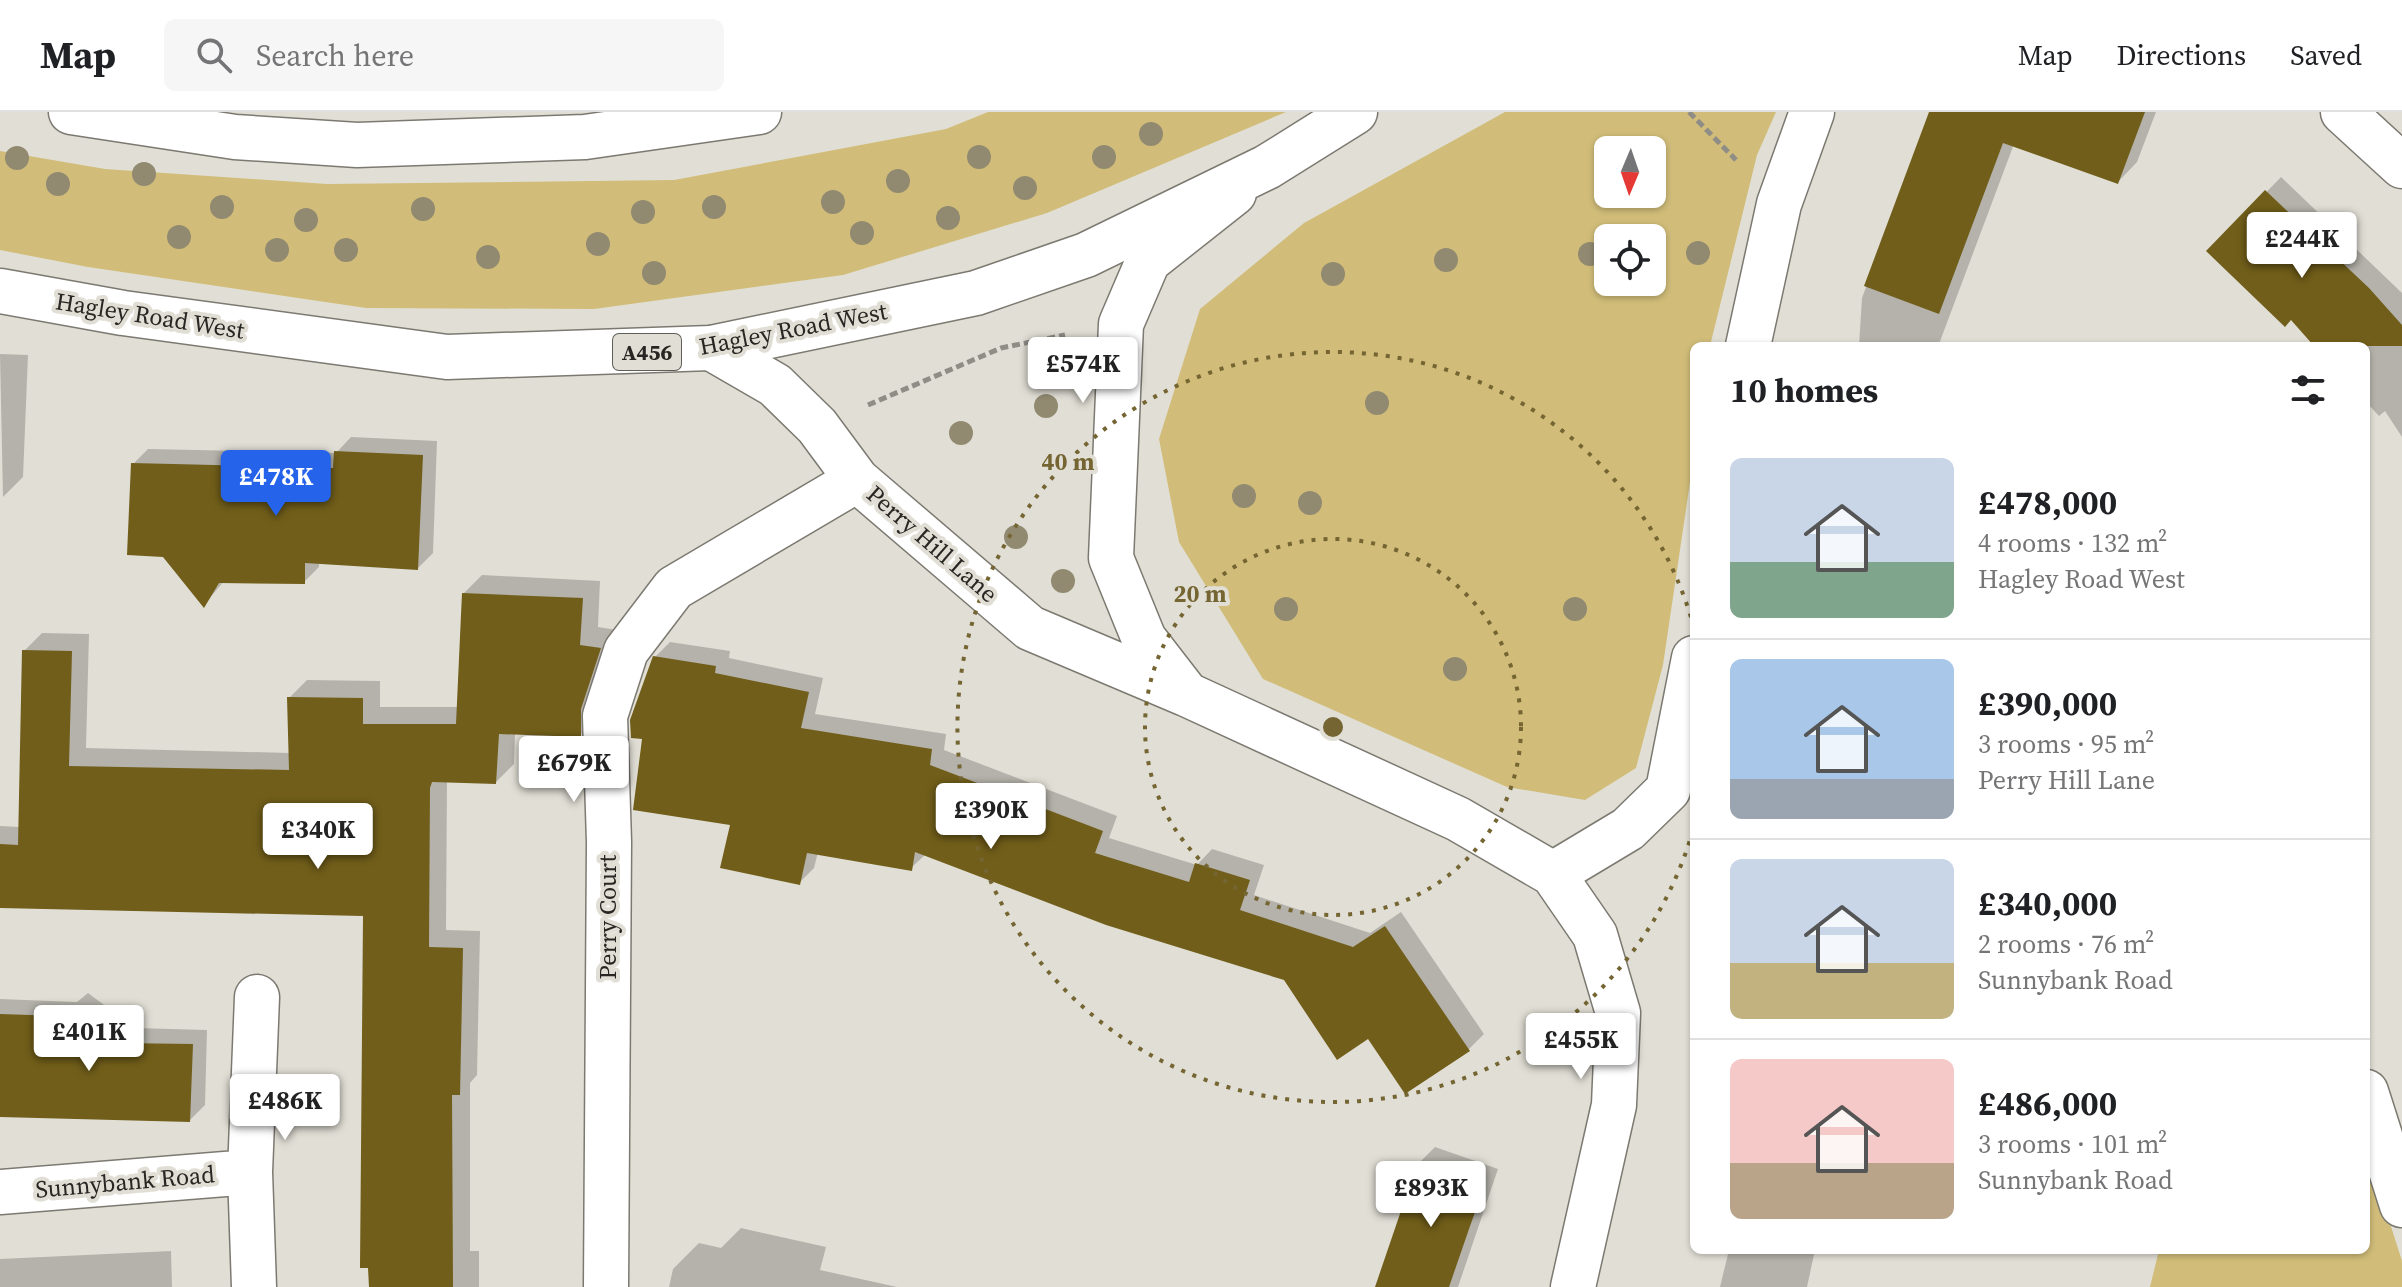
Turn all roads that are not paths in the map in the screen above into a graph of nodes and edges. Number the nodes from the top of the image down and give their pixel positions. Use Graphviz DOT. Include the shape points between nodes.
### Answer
graph roads {
  1 [pos="71,112"];
  2 [pos="759,112"];
  3 [pos="1355,112"];
  4 [pos="1812,112"];
  5 [pos="2343,112"];
  6 [pos="2402,166"];
  7 [pos="1267,167"];
  8 [pos="0,291"];
  9 [pos="1749,342"];
  10 [pos="711,348"];
  11 [pos="857,480"];
  12 [pos="1690,678"];
  13 [pos="1186,694"];
  14 [pos="1553,874"];
  15 [pos="257,997"];
  16 [pos="2370,1105"];
  17 [pos="250,1172"];
  18 [pos="0,1192"];
  19 [pos="2402,1205"];
  20 [pos="254,1287"];
  21 [pos="606,1287"];
  22 [pos="1573,1287"];
  1 -- 2 [label="main road" via="235,137 357,145 585,137"];
  3 -- 7 [label="main road, Hagley Road West / A456"];
  4 -- 9 [label="main road" via="1779,204"];
  5 -- 6 [label="main road"];
  7 -- 10 [label="main road, Hagley Road West / A456" via="1086,255 976,293"];
  7 -- 13 [label="main road, Perry Hill Lane" via="1148,261 1121,324 1111,558 1144,639"];
  8 -- 10 [label="main road, Hagley Road West / A456" via="447,357"];
  10 -- 11 [label="main road, Perry Hill Lane" via="775,385 817,426"];
  11 -- 13 [label="main road, Perry Hill Lane" via="1030,628"];
  11 -- 21 [label="main road, Perry Court" via="674,588 626,651 605,716"];
  12 -- 14 [label="main road" via="1668,790 1628,829"];
  13 -- 14 [label="main road, Perry Hill Lane" via="1458,819"];
  14 -- 22 [label="main road" via="1595,935 1618,1013 1614,1105"];
  15 -- 17 [label="main road, Sunnybank Road"];
  16 -- 19 [label="main road"];
  17 -- 18 [label="main road, Sunnybank Road"];
  17 -- 20 [label="main road, Sunnybank Road"];
}
